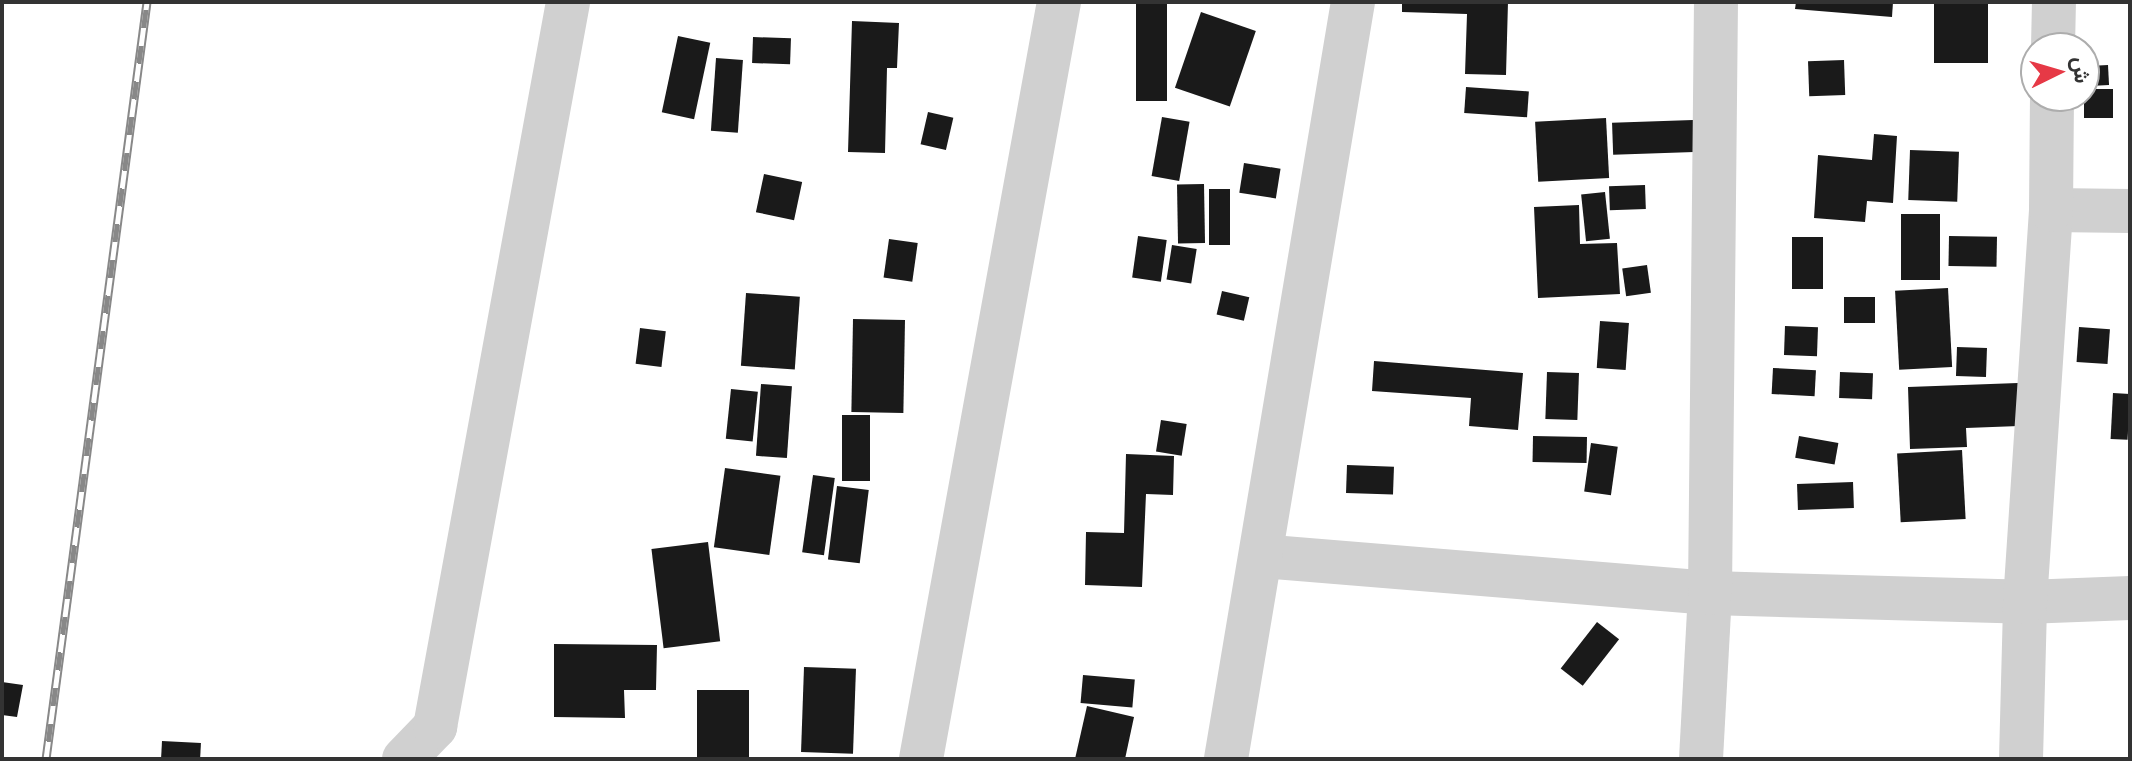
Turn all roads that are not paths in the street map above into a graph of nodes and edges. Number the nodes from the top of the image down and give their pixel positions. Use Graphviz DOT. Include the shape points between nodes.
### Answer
graph roads {
  1 [pos="568,2"];
  2 [pos="1059,2"];
  3 [pos="1353,2"];
  4 [pos="1716,2"];
  5 [pos="2054,2"];
  6 [pos="2053,32"];
  7 [pos="2052,112"];
  8 [pos="2051,210"];
  9 [pos="2130,211"];
  10 [pos="1261,556"];
  11 [pos="1710,593"];
  12 [pos="2130,598"];
  13 [pos="2025,602"];
  14 [pos="404,759"];
  15 [pos="921,759"];
  16 [pos="1226,759"];
  17 [pos="1701,759"];
  18 [pos="2021,759"];
  1 -- 14 [label="street" via="435,727"];
  2 -- 15 [label="street"];
  3 -- 10 [label="street"];
  4 -- 11 [label="street"];
  5 -- 6 [label="street"];
  7 -- 8 [label="street"];
  8 -- 9 [label="street"];
  8 -- 13 [label="street"];
  10 -- 11 [label="street"];
  10 -- 16 [label="street"];
  11 -- 13 [label="street"];
  11 -- 17 [label="street"];
  12 -- 13 [label="street"];
  13 -- 18 [label="street"];
}
